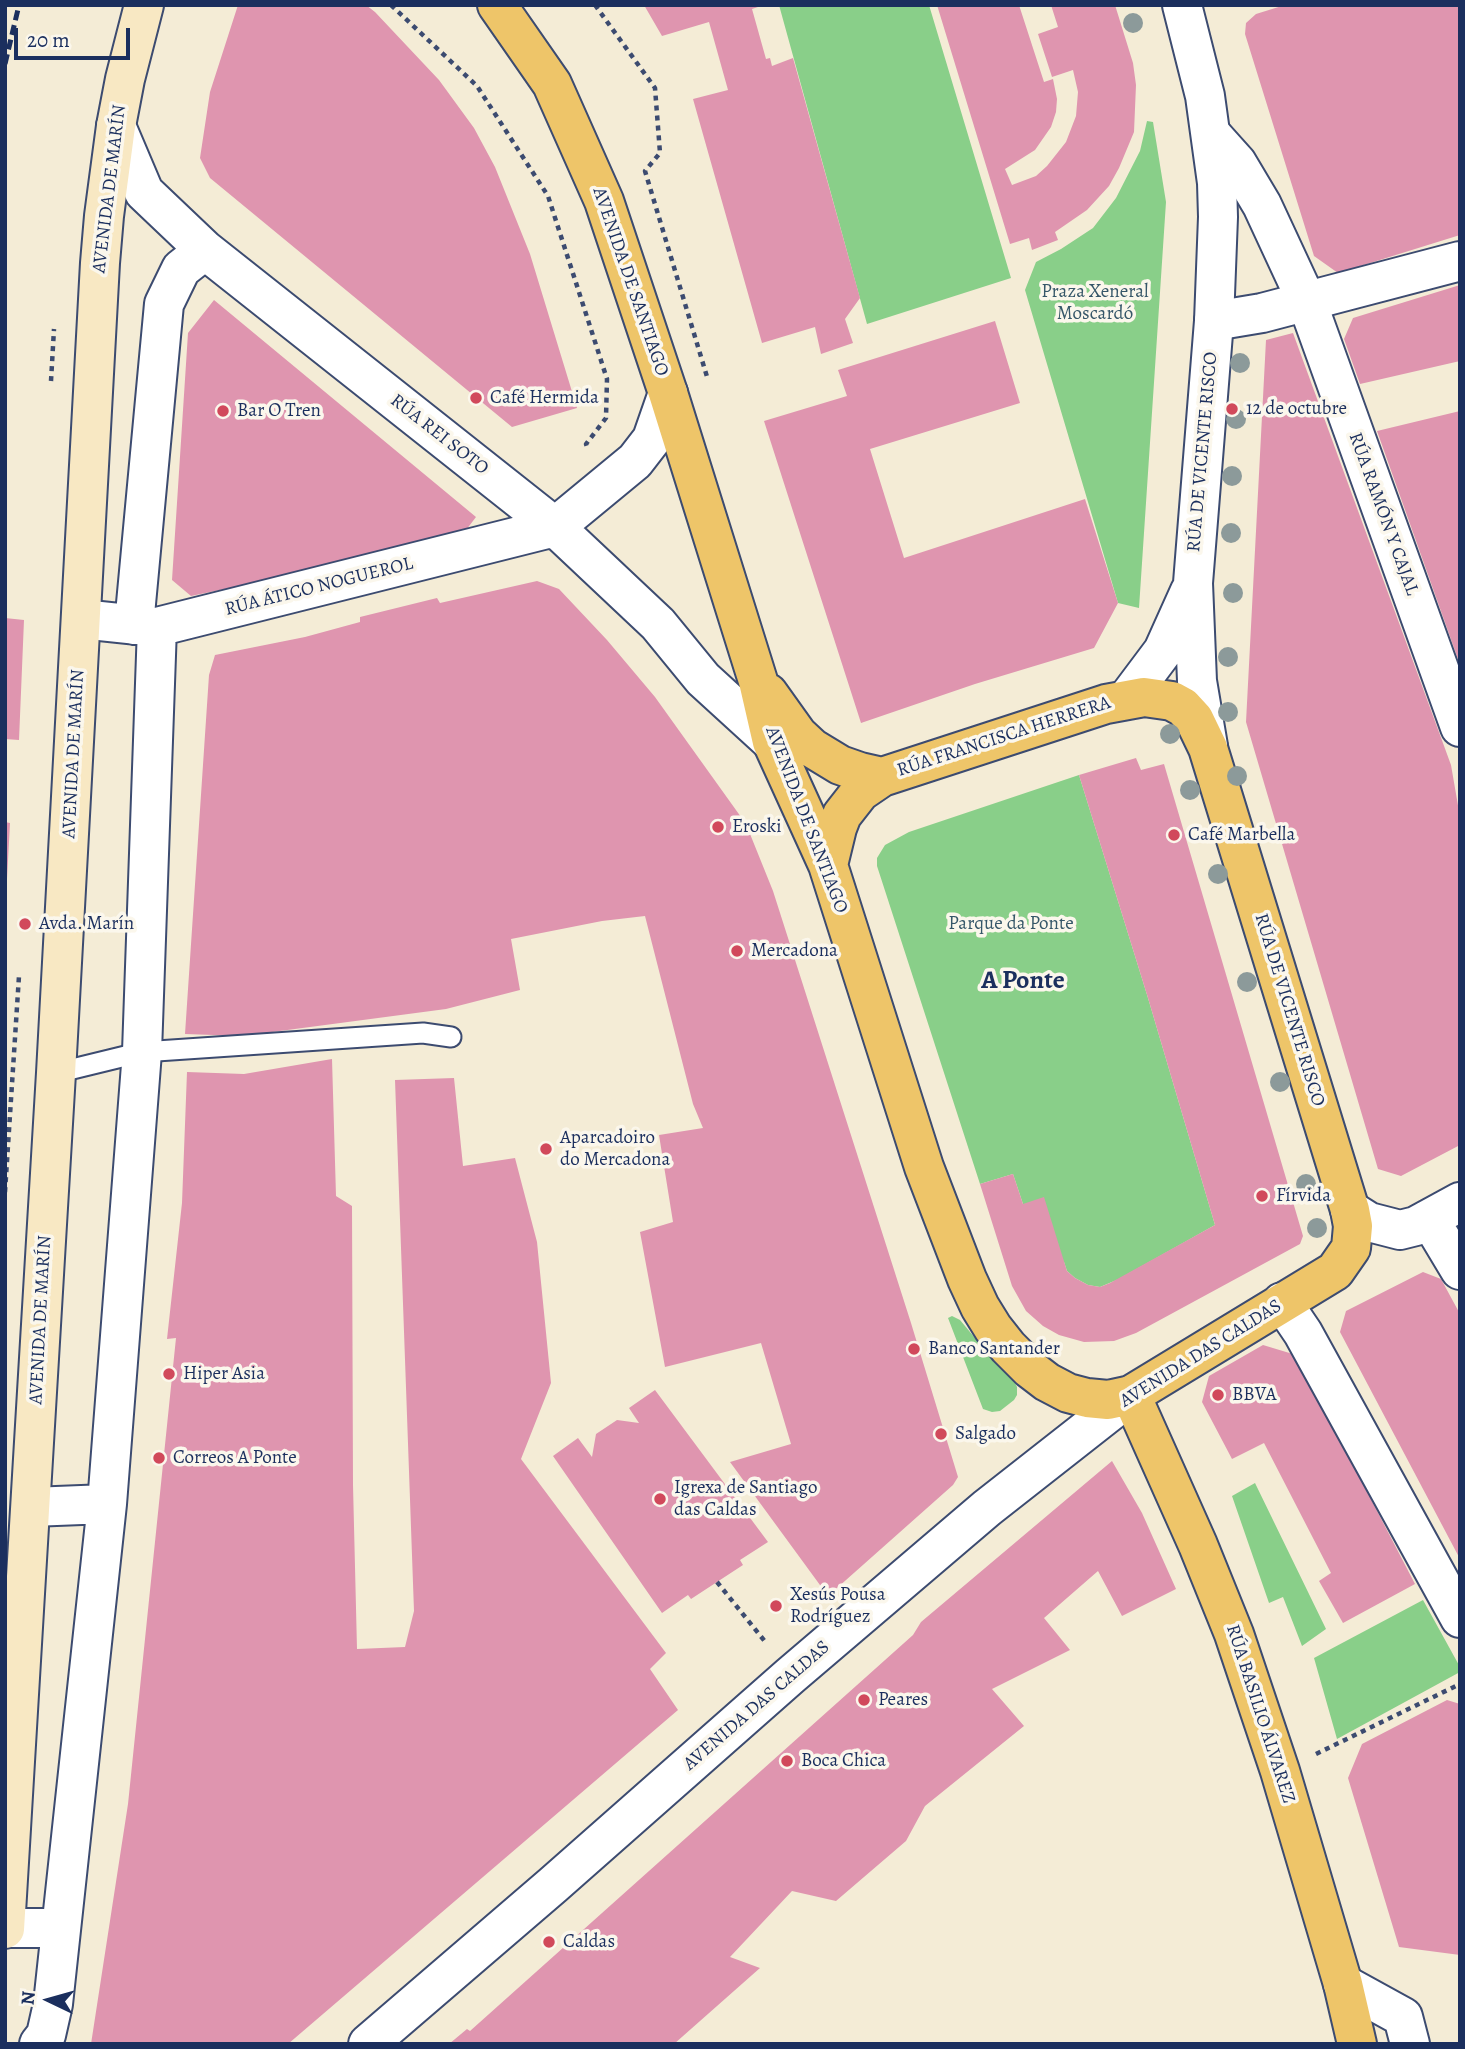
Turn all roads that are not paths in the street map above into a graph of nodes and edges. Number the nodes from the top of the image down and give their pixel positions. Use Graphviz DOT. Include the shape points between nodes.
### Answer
graph roads {
  1 [pos="144,5"];
  2 [pos="497,5"];
  3 [pos="1189,7"];
  4 [pos="116,126"];
  5 [pos="1211,134"];
  6 [pos="205,250"];
  7 [pos="1460,261"];
  8 [pos="1307,302"];
  9 [pos="1214,321"];
  10 [pos="668,393"];
  11 [pos="555,527"];
  12 [pos="1193,583"];
  13 [pos="81,619"];
  14 [pos="146,626"];
  15 [pos="758,681"];
  16 [pos="1127,699"];
  17 [pos="1460,727"];
  18 [pos="772,743"];
  19 [pos="1208,748"];
  20 [pos="883,776"];
  21 [pos="828,864"];
  22 [pos="451,1037"];
  23 [pos="142,1052"];
  24 [pos="56,1073"];
  25 [pos="1460,1202"];
  26 [pos="1350,1210"];
  27 [pos="1422,1223"];
  28 [pos="1335,1270"];
  29 [pos="1460,1270"];
  30 [pos="1282,1302"];
  31 [pos="1131,1395"];
  32 [pos="107,1504"];
  33 [pos="31,1507"];
  34 [pos="1460,1618"];
  35 [pos="61,1928"];
  36 [pos="5,1929"];
  37 [pos="1343,1983"];
  38 [pos="39,2044"];
  39 [pos="368,2044"];
  40 [pos="1357,2044"];
  41 [pos="1410,2044"];
  1 -- 4 [label="main road, AVENIDA DE MARÍN"];
  2 -- 10 [label="highway, AVENIDA DE SANTIAGO" via="558,96 604,201"];
  3 -- 5 [label="street, RÚA DE VICENTE RISCO"];
  4 -- 6 [label="street, RÚA REI SOTO" via="144,192"];
  4 -- 13 [label="main road, AVENIDA DE MARÍN" via="100,263"];
  5 -- 8 [label="street" via="1237,163 1262,205"];
  5 -- 9 [label="street, RÚA DE VICENTE RISCO" via="1218,217"];
  6 -- 11 [label="street, RÚA REI SOTO"];
  6 -- 14 [label="street" via="181,269 164,304"];
  7 -- 8 [label="street"];
  8 -- 9 [label="street"];
  8 -- 17 [label="street, RÚA RAMÓN Y CAJAL"];
  9 -- 12 [label="street, RÚA DE VICENTE RISCO"];
  10 -- 11 [label="street" via="652,439 635,461"];
  10 -- 15 [label="highway, AVENIDA DE SANTIAGO"];
  11 -- 14 [label="street, RÚA ÁTICO NOGUEROL"];
  11 -- 18 [label="street, RÚA REI SOTO" via="659,624 703,679"];
  12 -- 16 [label="street, RÚA DE VICENTE RISCO" via="1163,651"];
  12 -- 19 [label="street, RÚA DE VICENTE RISCO" via="1197,681"];
  13 -- 14 [label="street, RÚA ÁTICO NOGUEROL"];
  13 -- 24 [label="main road, AVENIDA DE MARÍN"];
  14 -- 23 [label="street"];
  15 -- 18 [label="highway, AVENIDA DE SANTIAGO"];
  15 -- 20 [label="highway, RÚA FRANCISCA HERRERA" via="812,748 840,765"];
  16 -- 19 [label="highway, RÚA DE VICENTE RISCO" via="1159,698 1183,707"];
  16 -- 20 [label="highway, RÚA FRANCISCA HERRERA"];
  18 -- 21 [label="highway, AVENIDA DE SANTIAGO"];
  19 -- 26 [label="highway, RÚA DE VICENTE RISCO"];
  20 -- 21 [label="highway, RÚA FRANCISCA HERRERA" via="860,792 842,815"];
  21 -- 31 [label="highway, AVENIDA DE SANTIAGO" via="924,1167 981,1307 1008,1347 1047,1382 1087,1398"];
  22 -- 23 [label="lane" via="424,1033"];
  23 -- 24 [label="lane"];
  23 -- 32 [label="street"];
  24 -- 33 [label="main road, AVENIDA DE MARÍN"];
  25 -- 27 [label="street"];
  26 -- 27 [label="street" via="1387,1228 1400,1230"];
  26 -- 28 [label="highway, RÚA DE VICENTE RISCO" via="1351,1248"];
  27 -- 29 [label="street" via="1436,1230"];
  28 -- 30 [label="highway, AVENIDA DAS CALDAS"];
  30 -- 31 [label="highway, AVENIDA DAS CALDAS"];
  30 -- 34 [label="street"];
  31 -- 37 [label="highway, RÚA BASILIO ÁLVAREZ" via="1234,1634"];
  31 -- 39 [label="street, AVENIDA DAS CALDAS" via="895,1586"];
  32 -- 33 [label="street"];
  32 -- 35 [label="street"];
  33 -- 36 [label="main road, AVENIDA DE MARÍN"];
  35 -- 36 [label="street"];
  35 -- 38 [label="street" via="53,2004 46,2035"];
  37 -- 40 [label="highway, RÚA BASILIO ÁLVAREZ"];
  37 -- 41 [label="street" via="1403,2017"];
}
